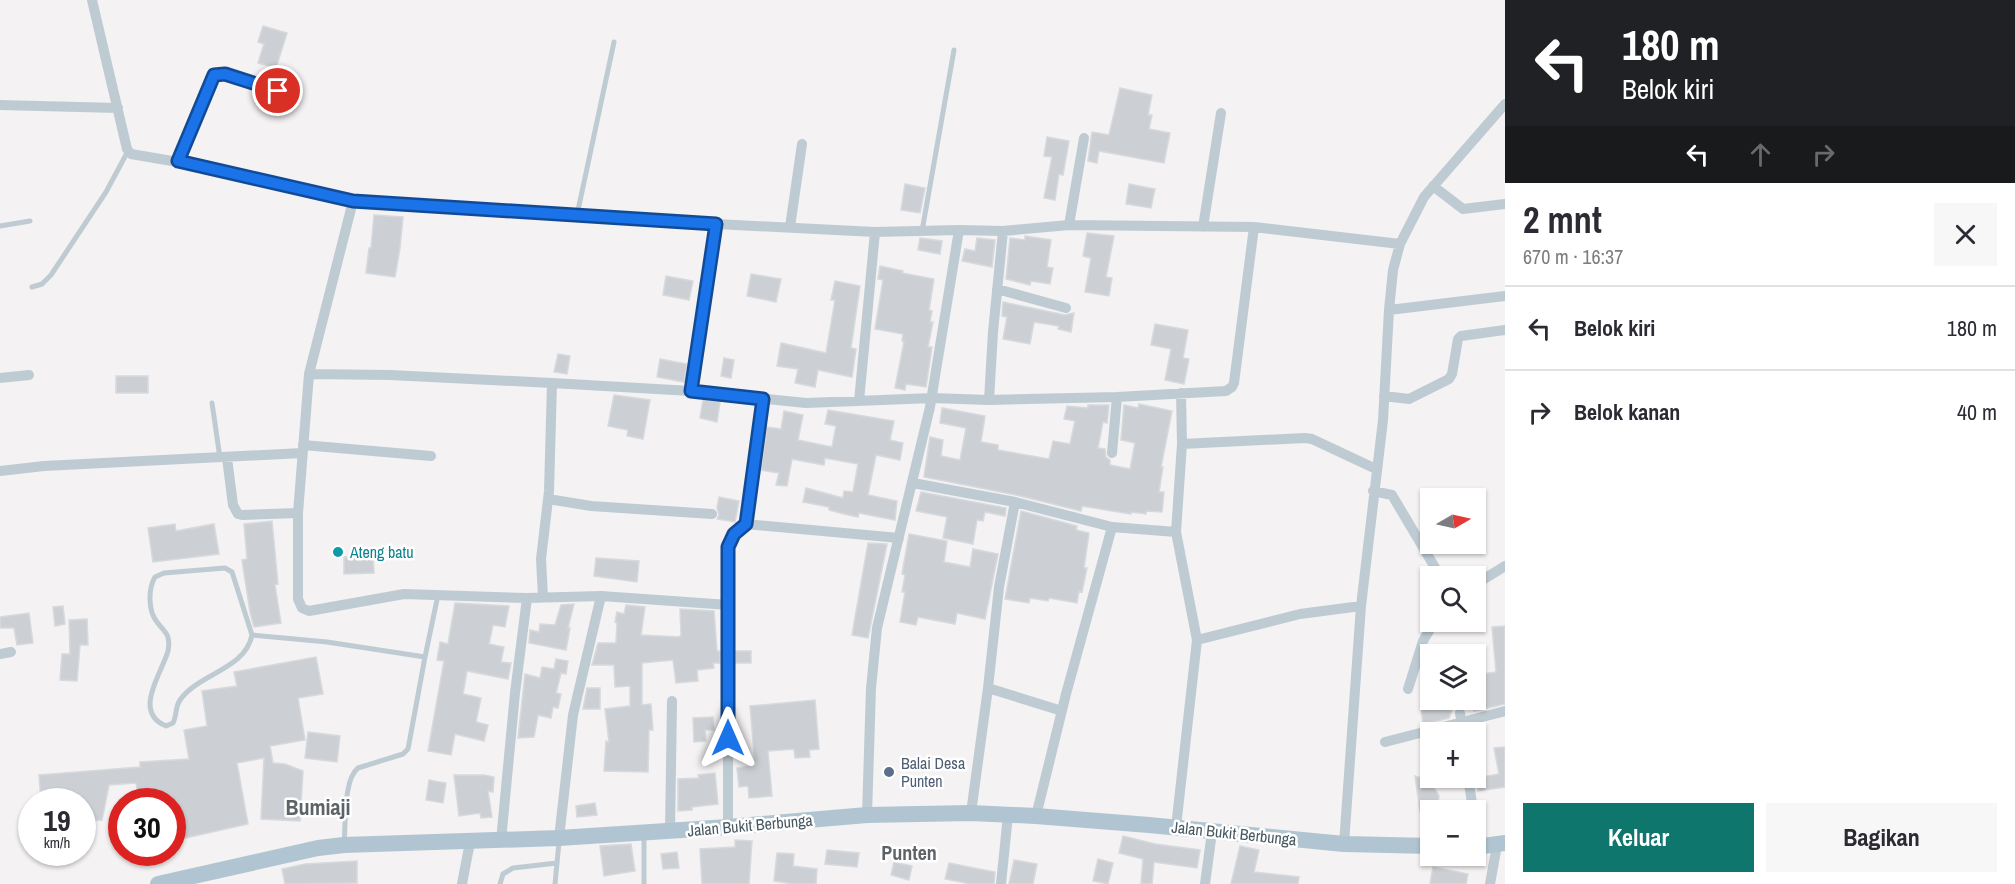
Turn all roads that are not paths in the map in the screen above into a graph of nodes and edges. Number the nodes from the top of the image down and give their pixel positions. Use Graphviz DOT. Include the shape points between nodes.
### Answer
graph roads {
  1 [pos="92,0"];
  2 [pos="614,42"];
  3 [pos="954,50"];
  4 [pos="278,91"];
  5 [pos="1505,104"];
  6 [pos="0,105"];
  7 [pos="118,108"];
  8 [pos="1221,113"];
  9 [pos="1084,138"];
  10 [pos="802,144"];
  11 [pos="128,151"];
  12 [pos="178,161"];
  13 [pos="1433,186"];
  14 [pos="353,201"];
  15 [pos="1505,204"];
  16 [pos="577,215"];
  17 [pos="30,221"];
  18 [pos="716,224"];
  19 [pos="1069,225"];
  20 [pos="0,226"];
  21 [pos="1203,226"];
  22 [pos="790,227"];
  23 [pos="1254,227"];
  24 [pos="958,230"];
  25 [pos="922,231"];
  26 [pos="1004,231"];
  27 [pos="875,232"];
  28 [pos="1400,244"];
  29 [pos="32,287"];
  30 [pos="997,289"];
  31 [pos="1505,296"];
  32 [pos="1066,308"];
  33 [pos="1389,310"];
  34 [pos="1505,330"];
  35 [pos="309,374"];
  36 [pos="29,375"];
  37 [pos="0,378"];
  38 [pos="552,383"];
  39 [pos="691,391"];
  40 [pos="1181,393"];
  41 [pos="1117,397"];
  42 [pos="932,398"];
  43 [pos="1384,398"];
  44 [pos="763,399"];
  45 [pos="989,400"];
  46 [pos="859,401"];
  47 [pos="212,403"];
  48 [pos="1182,444"];
  49 [pos="302,449"];
  50 [pos="1112,453"];
  51 [pos="431,456"];
  52 [pos="223,458"];
  53 [pos="1376,469"];
  54 [pos="0,471"];
  55 [pos="913,483"];
  56 [pos="1373,491"];
  57 [pos="548,499"];
  58 [pos="1015,502"];
  59 [pos="298,513"];
  60 [pos="712,514"];
  61 [pos="746,524"];
  62 [pos="1113,527"];
  63 [pos="1176,532"];
  64 [pos="899,538"];
  65 [pos="1434,566"];
  66 [pos="1505,566"];
  67 [pos="1486,578"];
  68 [pos="438,596"];
  69 [pos="601,596"];
  70 [pos="543,597"];
  71 [pos="527,598"];
  72 [pos="729,605"];
  73 [pos="1360,606"];
  74 [pos="1428,632"];
  75 [pos="252,634"];
  76 [pos="1197,640"];
  77 [pos="425,657"];
  78 [pos="988,688"];
  79 [pos="1408,689"];
  80 [pos="672,701"];
  81 [pos="1062,711"];
  82 [pos="1505,711"];
  83 [pos="1466,722"];
  84 [pos="1420,733"];
  85 [pos="1385,742"];
  86 [pos="972,813"];
  87 [pos="867,815"];
  88 [pos="1008,815"];
  89 [pos="1036,816"];
  90 [pos="728,827"];
  91 [pos="1176,827"];
  92 [pos="670,831"];
  93 [pos="1212,832"];
  94 [pos="644,833"];
  95 [pos="560,838"];
  96 [pos="501,841"];
  97 [pos="470,842"];
  98 [pos="1344,844"];
  99 [pos="1501,844"];
  100 [pos="344,845"];
  101 [pos="1420,846"];
  102 [pos="1486,846"];
  103 [pos="557,863"];
  104 [pos="158,884"];
  105 [pos="462,884"];
  106 [pos="500,884"];
  107 [pos="555,884"];
  108 [pos="645,884"];
  109 [pos="1000,884"];
  110 [pos="1205,884"];
  111 [pos="1490,884"];
  1 -- 7 [label="street"];
  2 -- 16 [label="lane"];
  3 -- 25 [label="lane"];
  4 -- 12 [label="lane" via="225,74 214,75"];
  5 -- 13 [label="street"];
  6 -- 7 [label="street"];
  7 -- 11 [label="street"];
  8 -- 21 [label="street"];
  9 -- 19 [label="street"];
  10 -- 22 [label="street"];
  11 -- 12 [label="street"];
  11 -- 29 [label="lane" via="51,275"];
  12 -- 14 [label="street"];
  13 -- 15 [label="street" via="1463,209"];
  13 -- 28 [label="street"];
  14 -- 16 [label="street"];
  14 -- 35 [label="street"];
  16 -- 18 [label="street"];
  17 -- 20 [label="lane"];
  18 -- 22 [label="street"];
  18 -- 39 [label="street"];
  19 -- 21 [label="street"];
  19 -- 26 [label="street"];
  21 -- 23 [label="street"];
  22 -- 27 [label="street"];
  23 -- 28 [label="street"];
  23 -- 40 [label="street" via="1234,385 1226,391"];
  24 -- 25 [label="street"];
  24 -- 26 [label="street"];
  24 -- 42 [label="street"];
  25 -- 27 [label="street"];
  26 -- 30 [label="street"];
  27 -- 46 [label="street"];
  28 -- 33 [label="street"];
  30 -- 32 [label="street"];
  30 -- 45 [label="street"];
  31 -- 33 [label="street"];
  33 -- 43 [label="street"];
  34 -- 43 [label="street" via="1461,336 1452,374 1445,382 1409,399"];
  35 -- 38 [label="street"];
  35 -- 49 [label="street"];
  36 -- 37 [label="street"];
  38 -- 39 [label="street"];
  38 -- 57 [label="street"];
  39 -- 44 [label="street"];
  40 -- 41 [label="street"];
  40 -- 48 [label="street"];
  41 -- 45 [label="street"];
  41 -- 50 [label="street"];
  42 -- 45 [label="street"];
  42 -- 46 [label="street"];
  42 -- 55 [label="street"];
  43 -- 53 [label="street"];
  44 -- 46 [label="street" via="806,403"];
  44 -- 61 [label="street"];
  47 -- 52 [label="lane"];
  48 -- 53 [label="street" via="1305,438"];
  48 -- 63 [label="street"];
  49 -- 51 [label="street"];
  49 -- 52 [label="street"];
  49 -- 59 [label="street"];
  52 -- 54 [label="street"];
  52 -- 59 [label="street" via="238,514"];
  53 -- 56 [label="street"];
  55 -- 58 [label="street"];
  55 -- 64 [label="street"];
  56 -- 65 [label="street" via="1392,495"];
  56 -- 73 [label="street"];
  57 -- 60 [label="street" via="591,506"];
  57 -- 70 [label="street" via="541,559"];
  58 -- 62 [label="street"];
  58 -- 78 [label="street" via="999,587"];
  59 -- 68 [label="street" via="298,599 304,610 397,595"];
  61 -- 64 [label="street"];
  61 -- 72 [label="street" via="734,534 728,547"];
  62 -- 63 [label="street"];
  62 -- 81 [label="street"];
  63 -- 76 [label="street"];
  64 -- 87 [label="street" via="877,628"];
  66 -- 67 [label="street"];
  68 -- 71 [label="street"];
  68 -- 77 [label="lane"];
  69 -- 70 [label="street"];
  69 -- 72 [label="street"];
  69 -- 95 [label="street" via="573,715"];
  70 -- 71 [label="street"];
  71 -- 96 [label="street"];
  72 -- 90 [label="street"];
  73 -- 76 [label="street" via="1300,614"];
  73 -- 98 [label="street"];
  74 -- 79 [label="street"];
  75 -- 75 [label="lane" via="232,572 220,568 154,577 150,590 152,611 169,641 151,693 152,712 158,722 166,726 173,723 180,700 194,685 241,656 250,645"];
  75 -- 77 [label="lane"];
  76 -- 91 [label="street"];
  77 -- 100 [label="lane" via="407,751 358,768 351,777"];
  78 -- 81 [label="street"];
  78 -- 86 [label="street"];
  80 -- 92 [label="street"];
  81 -- 89 [label="street"];
  82 -- 83 [label="street"];
  84 -- 85 [label="street"];
  86 -- 87 [label="main road, Jalan Bukit Berbunga"];
  86 -- 88 [label="main road, Jalan Bukit Berbunga"];
  87 -- 90 [label="main road, Jalan Bukit Berbunga"];
  88 -- 89 [label="main road, Jalan Bukit Berbunga"];
  88 -- 109 [label="street"];
  89 -- 91 [label="main road, Jalan Bukit Berbunga"];
  90 -- 92 [label="main road, Jalan Bukit Berbunga"];
  91 -- 93 [label="main road, Jalan Bukit Berbunga"];
  92 -- 94 [label="main road, Jalan Bukit Berbunga"];
  93 -- 98 [label="main road, Jalan Bukit Berbunga"];
  93 -- 110 [label="street"];
  94 -- 95 [label="main road, Jalan Bukit Berbunga"];
  94 -- 108 [label="lane"];
  95 -- 96 [label="main road, Jalan Bukit Berbunga"];
  95 -- 103 [label="lane"];
  96 -- 97 [label="main road, Jalan Bukit Berbunga"];
  97 -- 100 [label="main road, Jalan Bukit Berbunga"];
  97 -- 105 [label="street"];
  98 -- 101 [label="main road, Jalan Bukit Berbunga"];
  99 -- 102 [label="main road"];
  99 -- 111 [label="street"];
  100 -- 104 [label="main road, Jalan Bukit Berbunga"];
  103 -- 106 [label="lane" via="513,868 503,874"];
  103 -- 107 [label="lane"];
}
